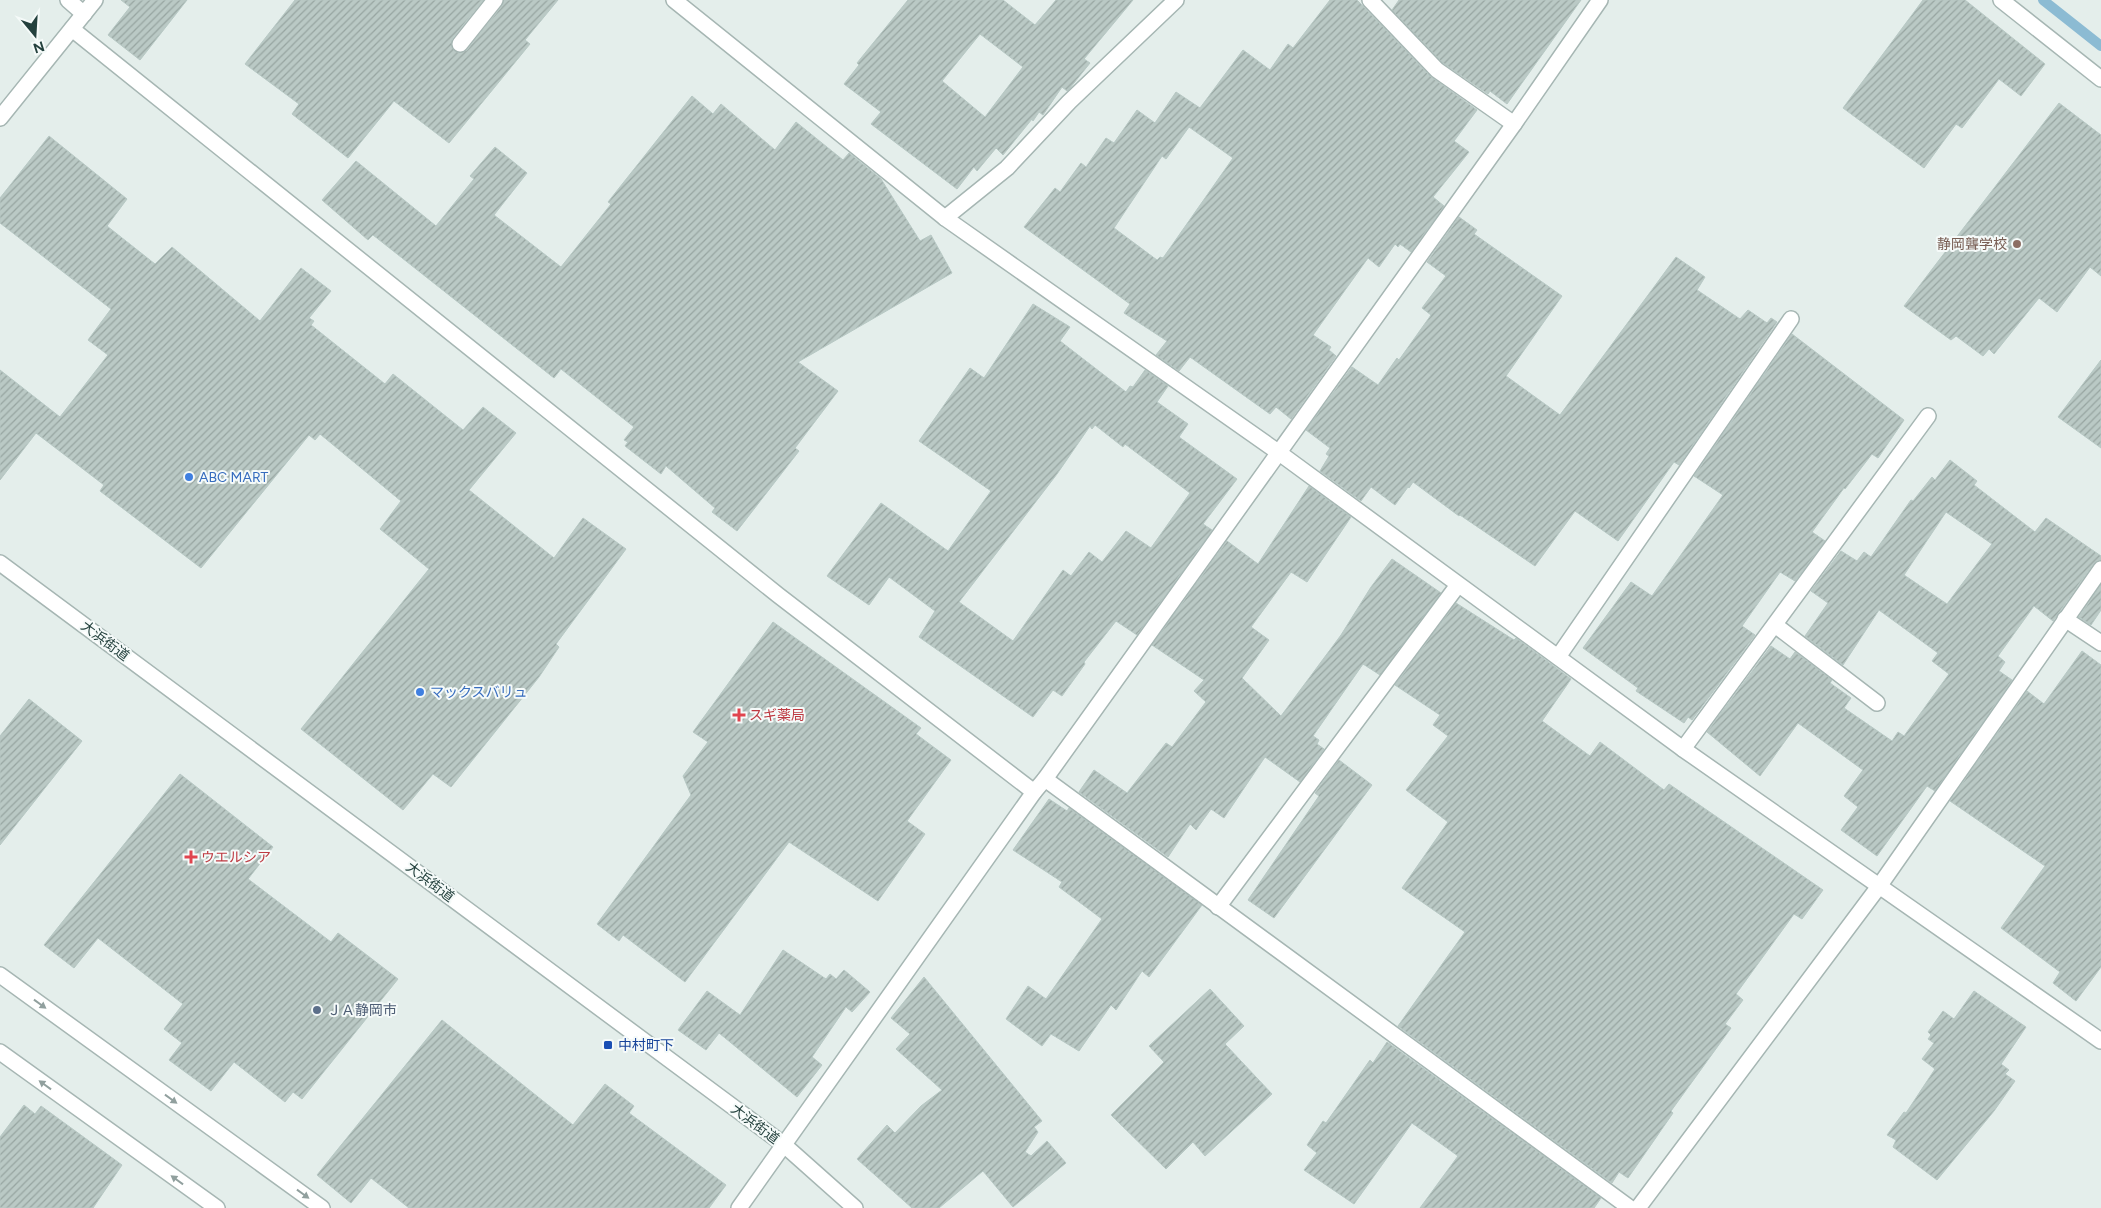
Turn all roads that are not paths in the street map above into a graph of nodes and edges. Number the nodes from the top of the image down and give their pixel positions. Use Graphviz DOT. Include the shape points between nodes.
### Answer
graph roads {
  1 [pos="68,0"];
  2 [pos="95,0"];
  3 [pos="495,0"];
  4 [pos="674,0"];
  5 [pos="1176,0"];
  6 [pos="1370,0"];
  7 [pos="1600,0"];
  8 [pos="2001,0"];
  9 [pos="84,14"];
  10 [pos="72,29"];
  11 [pos="460,44"];
  12 [pos="2101,79"];
  13 [pos="1,116"];
  14 [pos="1514,124"];
  15 [pos="945,218"];
  16 [pos="1791,319"];
  17 [pos="1928,416"];
  18 [pos="1278,452"];
  19 [pos="0,563"];
  20 [pos="2101,569"];
  21 [pos="1458,585"];
  22 [pos="2065,619"];
  23 [pos="1775,624"];
  24 [pos="2101,643"];
  25 [pos="1558,657"];
  26 [pos="1877,702"];
  27 [pos="1683,749"];
  28 [pos="1045,779"];
  29 [pos="1034,792"];
  30 [pos="1880,885"];
  31 [pos="1218,907"];
  32 [pos="0,975"];
  33 [pos="2101,1041"];
  34 [pos="0,1052"];
  35 [pos="783,1144"];
  36 [pos="217,1208"];
  37 [pos="322,1208"];
  38 [pos="739,1208"];
  39 [pos="855,1208"];
  40 [pos="1630,1208"];
  41 [pos="1638,1208"];
  1 -- 9 [label="street"];
  2 -- 9 [label="street"];
  3 -- 11 [label="street"];
  4 -- 15 [label="street"];
  5 -- 15 [label="street" via="1007,168"];
  6 -- 14 [label="street" via="1437,70"];
  7 -- 14 [label="street"];
  8 -- 12 [label="street"];
  9 -- 10 [label="street"];
  10 -- 13 [label="street"];
  10 -- 29 [label="street" via="778,595"];
  14 -- 18 [label="street"];
  15 -- 18 [label="street"];
  16 -- 25 [label="street"];
  17 -- 23 [label="street"];
  18 -- 21 [label="street"];
  18 -- 28 [label="street"];
  19 -- 35 [label="street, 大浜街道"];
  20 -- 22 [label="street"];
  21 -- 25 [label="street"];
  21 -- 31 [label="street"];
  22 -- 24 [label="street"];
  22 -- 30 [label="street"];
  23 -- 26 [label="street"];
  23 -- 27 [label="street"];
  25 -- 27 [label="street"];
  27 -- 30 [label="street"];
  28 -- 29 [label="street"];
  28 -- 31 [label="street"];
  29 -- 35 [label="street"];
  30 -- 33 [label="street"];
  30 -- 41 [label="street"];
  31 -- 40 [label="street"];
  32 -- 37 [label="street, one-way"];
  36 -- 34 [label="street, one-way"];
  35 -- 38 [label="street"];
  35 -- 39 [label="street, 大浜街道"];
}
